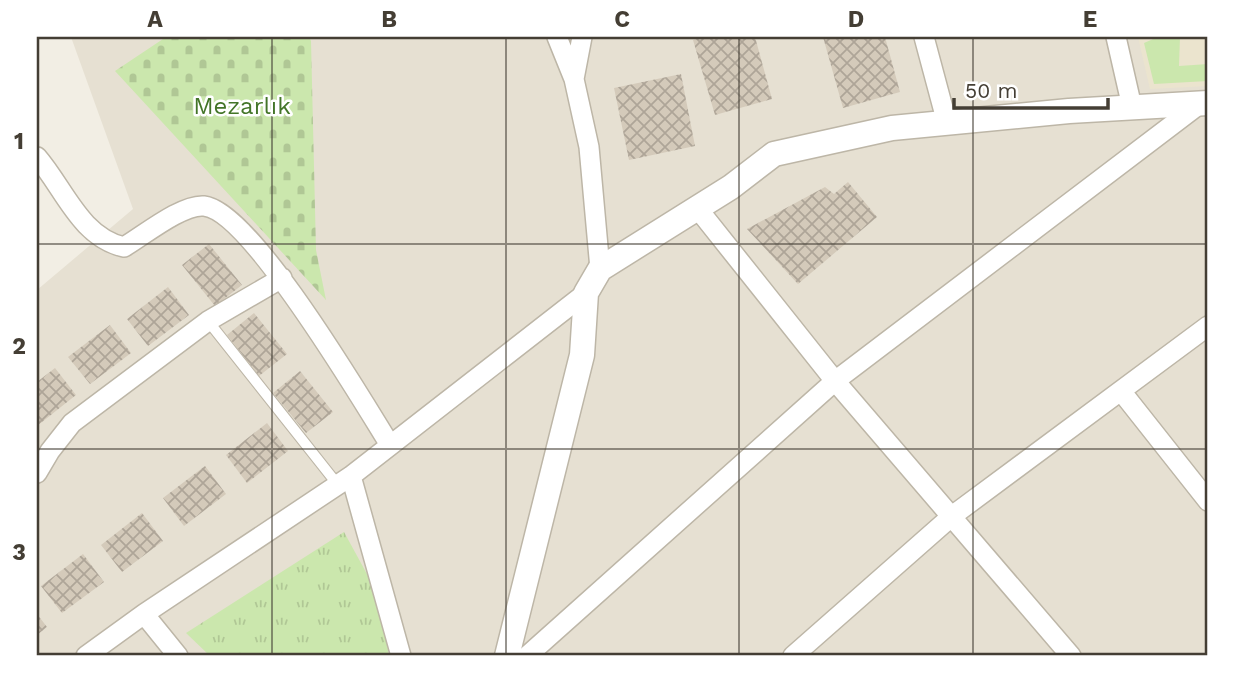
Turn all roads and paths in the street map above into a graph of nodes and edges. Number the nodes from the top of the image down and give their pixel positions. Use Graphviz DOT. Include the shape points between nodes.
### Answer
graph roads {
  1 [pos="557,37"];
  2 [pos="582,37"];
  3 [pos="924,37"];
  4 [pos="1116,37"];
  5 [pos="574,79"];
  6 [pos="1205,103"];
  7 [pos="1132,107"];
  8 [pos="947,123"];
  9 [pos="37,157"];
  10 [pos="698,209"];
  11 [pos="600,269"];
  12 [pos="282,278"];
  13 [pos="586,293"];
  14 [pos="208,321"];
  15 [pos="1208,326"];
  16 [pos="835,381"];
  17 [pos="1121,391"];
  18 [pos="390,445"];
  19 [pos="37,473"];
  20 [pos="345,480"];
  21 [pos="1208,501"];
  22 [pos="952,516"];
  23 [pos="144,614"];
  24 [pos="86,656"];
  25 [pos="178,656"];
  26 [pos="401,656"];
  27 [pos="507,656"];
  28 [pos="527,656"];
  29 [pos="794,656"];
  30 [pos="1071,656"];
  1 -- 5 [label="street"];
  2 -- 5 [label="street"];
  3 -- 8 [label="street"];
  4 -- 7 [label="street"];
  5 -- 11 [label="street" via="589,147"];
  6 -- 7 [label="street"];
  6 -- 16 [label="street"];
  7 -- 8 [label="street"];
  8 -- 10 [label="street" via="892,128 774,154"];
  9 -- 12 [label="street" via="94,235 111,244 124,247 169,217 204,206 235,226"];
  10 -- 11 [label="street"];
  10 -- 16 [label="street"];
  11 -- 13 [label="street"];
  12 -- 14 [label="street"];
  12 -- 18 [label="street"];
  13 -- 18 [label="street"];
  13 -- 27 [label="street" via="582,355"];
  14 -- 19 [label="street" via="72,423"];
  14 -- 20 [label="lane"];
  15 -- 17 [label="street"];
  16 -- 22 [label="street"];
  16 -- 28 [label="street"];
  17 -- 21 [label="street"];
  17 -- 22 [label="street"];
  18 -- 20 [label="street"];
  20 -- 23 [label="street"];
  20 -- 26 [label="street"];
  22 -- 29 [label="street"];
  22 -- 30 [label="street"];
  23 -- 24 [label="street"];
  23 -- 25 [label="street"];
}
